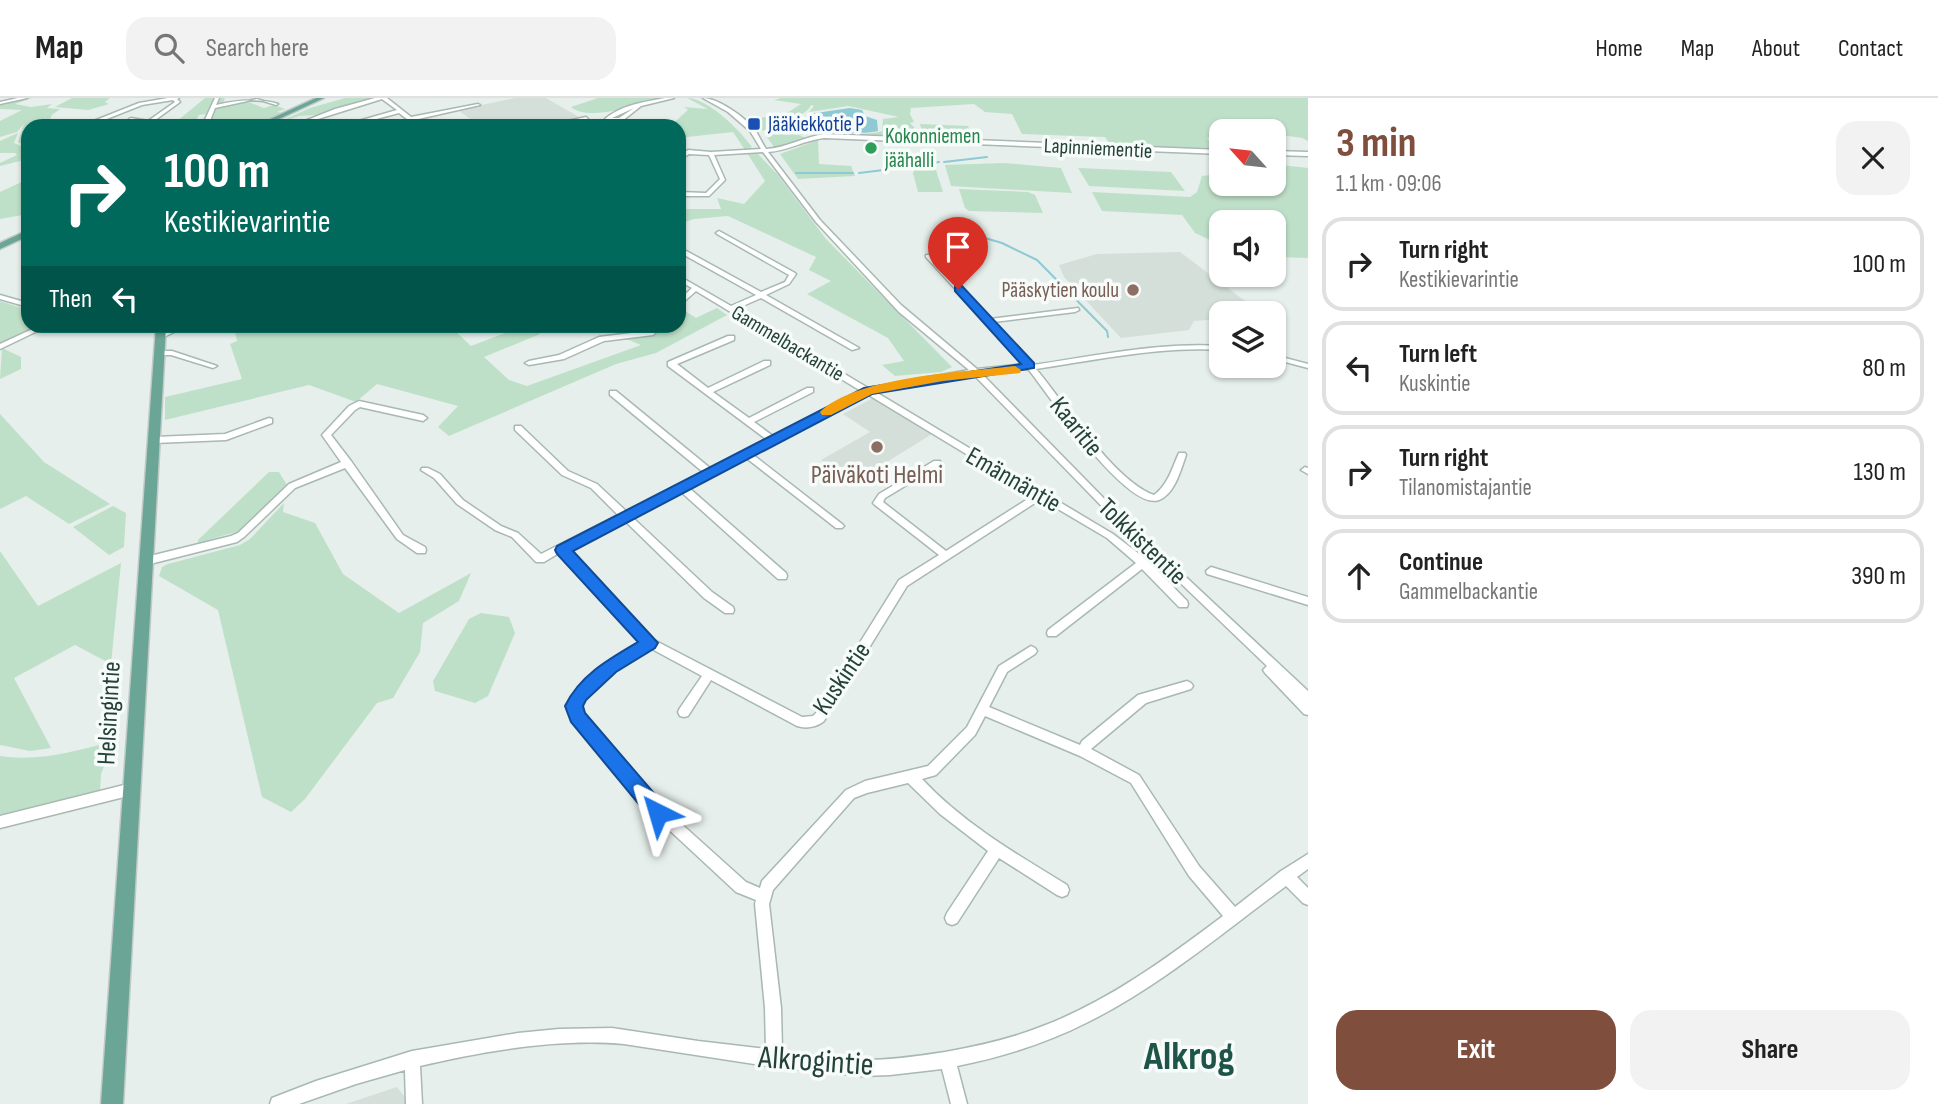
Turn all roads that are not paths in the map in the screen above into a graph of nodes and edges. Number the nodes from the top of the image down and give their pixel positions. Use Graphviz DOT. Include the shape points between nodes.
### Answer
graph roads {
  1 [pos="25,98"];
  2 [pos="175,98"];
  3 [pos="218,98"];
  4 [pos="257,98"];
  5 [pos="321,98"];
  6 [pos="329,98"];
  7 [pos="382,98"];
  8 [pos="672,98"];
  9 [pos="705,98"];
  10 [pos="712,98"];
  11 [pos="133,99"];
  12 [pos="161,99"];
  13 [pos="0,103"];
  14 [pos="144,103"];
  15 [pos="276,104"];
  16 [pos="478,105"];
  17 [pos="639,106"];
  18 [pos="721,106"];
  19 [pos="213,107"];
  20 [pos="400,111"];
  21 [pos="95,113"];
  22 [pos="106,116"];
  23 [pos="586,118"];
  24 [pos="99,119"];
  25 [pos="156,119"];
  26 [pos="208,119"];
  27 [pos="274,119"];
  28 [pos="282,119"];
  29 [pos="313,119"];
  30 [pos="370,119"];
  31 [pos="411,119"];
  32 [pos="581,119"];
  33 [pos="607,119"];
  34 [pos="621,119"];
  35 [pos="765,149"];
  36 [pos="1209,151"];
  37 [pos="686,153"];
  38 [pos="710,153"];
  39 [pos="1286,153"];
  40 [pos="1308,154"];
  41 [pos="686,194"];
  42 [pos="719,233"];
  43 [pos="21,234"];
  44 [pos="0,244"];
  45 [pos="686,252"];
  46 [pos="928,256"];
  47 [pos="686,282"];
  48 [pos="696,288"];
  49 [pos="761,295"];
  50 [pos="0,297"];
  51 [pos="686,297"];
  52 [pos="21,303"];
  53 [pos="732,309"];
  54 [pos="1075,310"];
  55 [pos="988,321"];
  56 [pos="29,333"];
  57 [pos="161,333"];
  58 [pos="650,333"];
  59 [pos="732,338"];
  60 [pos="0,347"];
  61 [pos="855,348"];
  62 [pos="1209,348"];
  63 [pos="160,353"];
  64 [pos="1286,360"];
  65 [pos="528,363"];
  66 [pos="767,363"];
  67 [pos="213,366"];
  68 [pos="1030,366"];
  69 [pos="1308,366"];
  70 [pos="973,374"];
  71 [pos="810,390"];
  72 [pos="869,390"];
  73 [pos="708,391"];
  74 [pos="613,393"];
  75 [pos="423,418"];
  76 [pos="269,421"];
  77 [pos="748,422"];
  78 [pos="518,428"];
  79 [pos="155,440"];
  80 [pos="773,440"];
  81 [pos="747,454"];
  82 [pos="1182,455"];
  83 [pos="348,463"];
  84 [pos="937,463"];
  85 [pos="425,470"];
  86 [pos="710,473"];
  87 [pos="682,487"];
  88 [pos="1041,495"];
  89 [pos="627,517"];
  90 [pos="839,526"];
  91 [pos="421,550"];
  92 [pos="562,550"];
  93 [pos="945,555"];
  94 [pos="146,561"];
  95 [pos="1143,563"];
  96 [pos="1211,571"];
  97 [pos="782,576"];
  98 [pos="1308,601"];
  99 [pos="1183,604"];
  100 [pos="729,610"];
  101 [pos="1233,628"];
  102 [pos="1052,633"];
  103 [pos="650,643"];
  104 [pos="1031,651"];
  105 [pos="709,674"];
  106 [pos="1187,686"];
  107 [pos="1308,698"];
  108 [pos="984,710"];
  109 [pos="1308,710"];
  110 [pos="684,712"];
  111 [pos="1084,752"];
  112 [pos="911,778"];
  113 [pos="132,789"];
  114 [pos="658,813"];
  115 [pos="0,822"];
  116 [pos="671,823"];
  117 [pos="997,849"];
  118 [pos="1308,861"];
  119 [pos="1286,876"];
  120 [pos="1062,890"];
  121 [pos="763,896"];
  122 [pos="1308,898"];
  123 [pos="1233,916"];
  124 [pos="952,918"];
  125 [pos="412,1059"];
  126 [pos="774,1059"];
  127 [pos="947,1059"];
  128 [pos="111,1104"];
  129 [pos="278,1104"];
  130 [pos="414,1104"];
  131 [pos="959,1104"];
  1 -- 13 [label="street"];
  2 -- 12 [label="street"];
  2 -- 25 [label="street" via="174,107"];
  3 -- 19 [label="street"];
  4 -- 15 [label="street"];
  4 -- 19 [label="street"];
  5 -- 27 [label="main road"];
  6 -- 28 [label="main road"];
  7 -- 20 [label="street"];
  7 -- 29 [label="street"];
  8 -- 17 [label="street"];
  9 -- 18 [label="street, Tolkkistentie"];
  10 -- 18 [label="street, Tolkkistentie"];
  11 -- 14 [label="street"];
  12 -- 14 [label="street"];
  14 -- 22 [label="street"];
  16 -- 31 [label="street"];
  17 -- 33 [label="street"];
  17 -- 34 [label="street"];
  18 -- 35 [label="street, Tolkkistentie" via="751,130"];
  19 -- 26 [label="street"];
  20 -- 30 [label="street"];
  20 -- 31 [label="street"];
  21 -- 22 [label="street"];
  22 -- 24 [label="street"];
  23 -- 32 [label="street"];
  35 -- 36 [label="street, Lapinniementie" via="824,136"];
  35 -- 38 [label="street, Lapinniementie"];
  35 -- 70 [label="street, Tolkkistentie" via="818,221 900,307"];
  37 -- 38 [label="street, Lapinniementie"];
  38 -- 41 [label="street" via="723,180 707,195"];
  39 -- 40 [label="street"];
  42 -- 49 [label="street" via="793,274 788,283"];
  43 -- 44 [label="main road"];
  45 -- 49 [label="street"];
  46 -- 55 [label="street"];
  47 -- 48 [label="street, Gammelbackantie"];
  48 -- 51 [label="street"];
  48 -- 53 [label="street, Gammelbackantie"];
  49 -- 53 [label="street"];
  49 -- 61 [label="street"];
  50 -- 52 [label="street"];
  53 -- 72 [label="street, Gammelbackantie"];
  54 -- 55 [label="street"];
  55 -- 68 [label="street"];
  56 -- 60 [label="street"];
  57 -- 63 [label="main road, Helsingintie"];
  58 -- 65 [label="street" via="602,339 561,357"];
  59 -- 73 [label="street" via="671,364"];
  62 -- 68 [label="street, Gammelbackantie" via="1177,347"];
  63 -- 67 [label="street"];
  63 -- 79 [label="main road, Helsingintie"];
  64 -- 69 [label="street"];
  66 -- 73 [label="street"];
  68 -- 70 [label="street, Gammelbackantie"];
  68 -- 82 [label="street, Kaaritie" via="1100,456 1144,496 1163,494"];
  70 -- 72 [label="street, Gammelbackantie"];
  70 -- 101 [label="street, Tolkkistentie"];
  71 -- 77 [label="street"];
  72 -- 80 [label="street"];
  72 -- 88 [label="street, Emännäntie"];
  73 -- 77 [label="street"];
  74 -- 86 [label="street"];
  75 -- 83 [label="street" via="366,404 352,408 326,435"];
  76 -- 79 [label="street" via="226,437"];
  77 -- 80 [label="street"];
  78 -- 89 [label="street" via="565,472 594,486"];
  79 -- 94 [label="main road, Helsingintie"];
  80 -- 81 [label="street"];
  81 -- 86 [label="street"];
  81 -- 90 [label="street"];
  83 -- 91 [label="street" via="400,537"];
  83 -- 94 [label="street" via="292,486 234,539"];
  84 -- 93 [label="street" via="882,496 878,503"];
  85 -- 92 [label="street" via="437,476 460,502 515,535 536,557"];
  86 -- 87 [label="street"];
  87 -- 89 [label="street"];
  87 -- 97 [label="street"];
  88 -- 93 [label="street, Kuskintie"];
  88 -- 95 [label="street, Emännäntie" via="1110,536"];
  89 -- 92 [label="street"];
  89 -- 100 [label="street"];
  92 -- 103 [label="street, Kuskintie"];
  93 -- 105 [label="street, Kuskintie" via="903,583 815,721 800,722"];
  94 -- 113 [label="main road, Helsingintie"];
  95 -- 99 [label="street, Emännäntie"];
  95 -- 102 [label="street"];
  96 -- 98 [label="street"];
  101 -- 107 [label="street, Tolkkistentie"];
  101 -- 109 [label="street, Tolkkistentie"];
  103 -- 105 [label="street, Kuskintie"];
  103 -- 114 [label="street" via="610,667 579,695 574,706 577,717"];
  104 -- 108 [label="street" via="1003,669"];
  105 -- 110 [label="street"];
  106 -- 111 [label="street" via="1142,699 1086,745"];
  108 -- 111 [label="street"];
  108 -- 112 [label="street" via="964,741 939,765"];
  111 -- 123 [label="street" via="1135,779 1194,871"];
  112 -- 117 [label="street" via="927,796"];
  112 -- 121 [label="street" via="850,794"];
  113 -- 115 [label="street"];
  113 -- 128 [label="main road, Helsingintie"];
  116 -- 121 [label="street" via="741,887"];
  117 -- 120 [label="street"];
  117 -- 124 [label="street"];
  118 -- 119 [label="street, Alkrogintie"];
  119 -- 122 [label="street"];
  119 -- 123 [label="street, Alkrogintie"];
  121 -- 126 [label="street"];
  123 -- 127 [label="street, Alkrogintie" via="1105,1005 1046,1033"];
  125 -- 126 [label="street, Alkrogintie" via="500,1044 602,1035"];
  125 -- 129 [label="street, Alkrogintie"];
  125 -- 130 [label="street"];
  126 -- 127 [label="street, Alkrogintie" via="868,1068"];
  127 -- 131 [label="street"];
}
